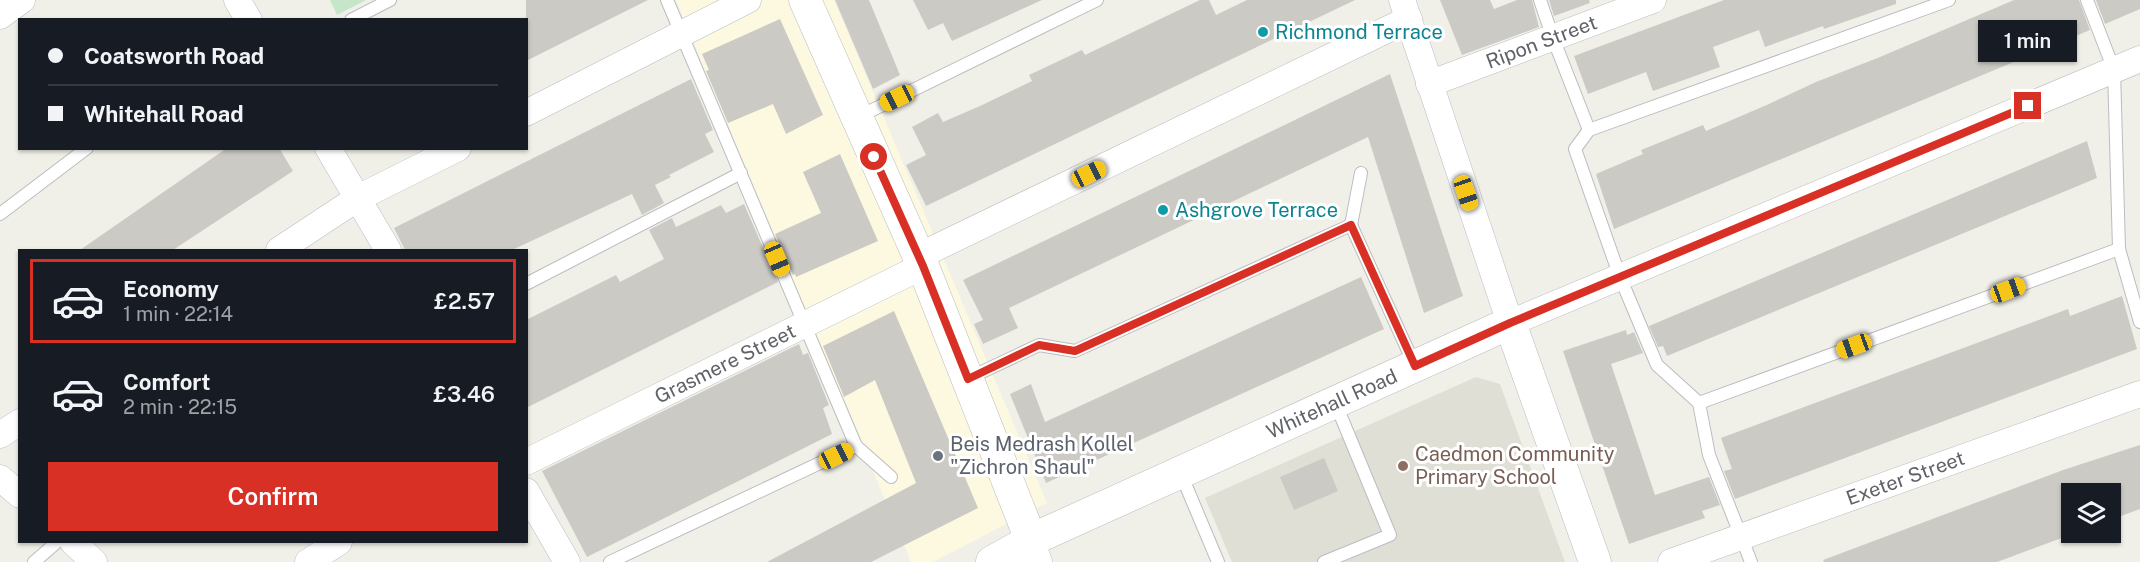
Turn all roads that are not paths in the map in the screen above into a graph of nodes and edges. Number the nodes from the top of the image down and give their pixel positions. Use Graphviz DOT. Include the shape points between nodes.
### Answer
graph roads {
  1 [pos="22,0"];
  2 [pos="237,0"];
  3 [pos="390,0"];
  4 [pos="667,0"];
  5 [pos="748,0"];
  6 [pos="805,0"];
  7 [pos="1097,0"];
  8 [pos="1540,0"];
  9 [pos="1653,0"];
  10 [pos="1949,0"];
  11 [pos="2086,0"];
  12 [pos="1405,10"];
  13 [pos="0,16"];
  14 [pos="248,18"];
  15 [pos="355,18"];
  16 [pos="682,33"];
  17 [pos="1553,38"];
  18 [pos="2140,59"];
  19 [pos="2114,70"];
  20 [pos="1429,84"];
  21 [pos="528,112"];
  22 [pos="857,117"];
  23 [pos="1589,129"];
  24 [pos="84,150"];
  25 [pos="329,150"];
  26 [pos="454,150"];
  27 [pos="741,173"];
  28 [pos="1361,173"];
  29 [pos="358,198"];
  30 [pos="0,214"];
  31 [pos="1351,225"];
  32 [pos="281,249"];
  33 [pos="387,249"];
  34 [pos="2119,249"];
  35 [pos="921,261"];
  36 [pos="1620,277"];
  37 [pos="528,283"];
  38 [pos="2140,322"];
  39 [pos="1510,323"];
  40 [pos="804,324"];
  41 [pos="1415,366"];
  42 [pos="968,379"];
  43 [pos="2140,394"];
  44 [pos="1335,402"];
  45 [pos="1699,403"];
  46 [pos="18,423"];
  47 [pos="0,435"];
  48 [pos="856,446"];
  49 [pos="528,461"];
  50 [pos="1180,472"];
  51 [pos="891,477"];
  52 [pos="0,478"];
  53 [pos="18,493"];
  54 [pos="528,494"];
  55 [pos="1743,536"];
  56 [pos="337,543"];
  57 [pos="78,547"];
  58 [pos="1035,551"];
  59 [pos="34,562"];
  60 [pos="308,562"];
  61 [pos="567,562"];
  62 [pos="610,562"];
  63 [pos="992,562"];
  64 [pos="1218,562"];
  65 [pos="1324,562"];
  66 [pos="1595,562"];
  67 [pos="1671,562"];
  68 [pos="1751,562"];
  1 -- 13 [label="street"];
  2 -- 14 [label="street"];
  3 -- 15 [label="lane"];
  4 -- 16 [label="lane"];
  5 -- 16 [label="street"];
  6 -- 22 [label="street"];
  7 -- 22 [label="lane"];
  8 -- 17 [label="lane"];
  9 -- 17 [label="street, Ripon Street"];
  10 -- 23 [label="lane"];
  11 -- 19 [label="lane"];
  12 -- 20 [label="street"];
  12 -- 35 [label="street, Grasmere Street"];
  16 -- 21 [label="street"];
  16 -- 27 [label="lane"];
  17 -- 20 [label="street, Ripon Street"];
  17 -- 23 [label="lane"];
  18 -- 19 [label="street, Whitehall Road"];
  19 -- 34 [label="lane"];
  19 -- 36 [label="street, Whitehall Road"];
  20 -- 39 [label="street"];
  22 -- 35 [label="street"];
  23 -- 36 [label="lane" via="1575,149"];
  24 -- 30 [label="lane"];
  25 -- 29 [label="street"];
  26 -- 29 [label="street"];
  27 -- 37 [label="lane"];
  27 -- 40 [label="lane"];
  28 -- 31 [label="lane"];
  29 -- 32 [label="street"];
  29 -- 33 [label="street"];
  31 -- 41 [label="lane"];
  31 -- 42 [label="lane" via="1075,351 1039,345"];
  34 -- 38 [label="lane"];
  34 -- 45 [label="lane"];
  35 -- 40 [label="street, Grasmere Street"];
  35 -- 42 [label="street"];
  36 -- 39 [label="street, Whitehall Road"];
  36 -- 45 [label="lane" via="1657,365"];
  39 -- 41 [label="street, Whitehall Road"];
  39 -- 66 [label="street"];
  40 -- 48 [label="lane"];
  40 -- 49 [label="street, Grasmere Street"];
  41 -- 44 [label="street, Whitehall Road"];
  42 -- 58 [label="street"];
  43 -- 55 [label="street, Exeter Street"];
  44 -- 50 [label="street, Whitehall Road"];
  44 -- 65 [label="lane" via="1390,534"];
  45 -- 55 [label="lane" via="1709,455"];
  46 -- 47 [label="street"];
  48 -- 51 [label="lane"];
  48 -- 62 [label="lane"];
  50 -- 58 [label="street, Whitehall Road"];
  50 -- 64 [label="lane"];
  52 -- 53 [label="street"];
  54 -- 61 [label="street"];
  55 -- 67 [label="street, Exeter Street"];
  55 -- 68 [label="lane"];
  56 -- 60 [label="street"];
  57 -- 59 [label="lane"];
  58 -- 63 [label="street, Whitehall Road"];
}
